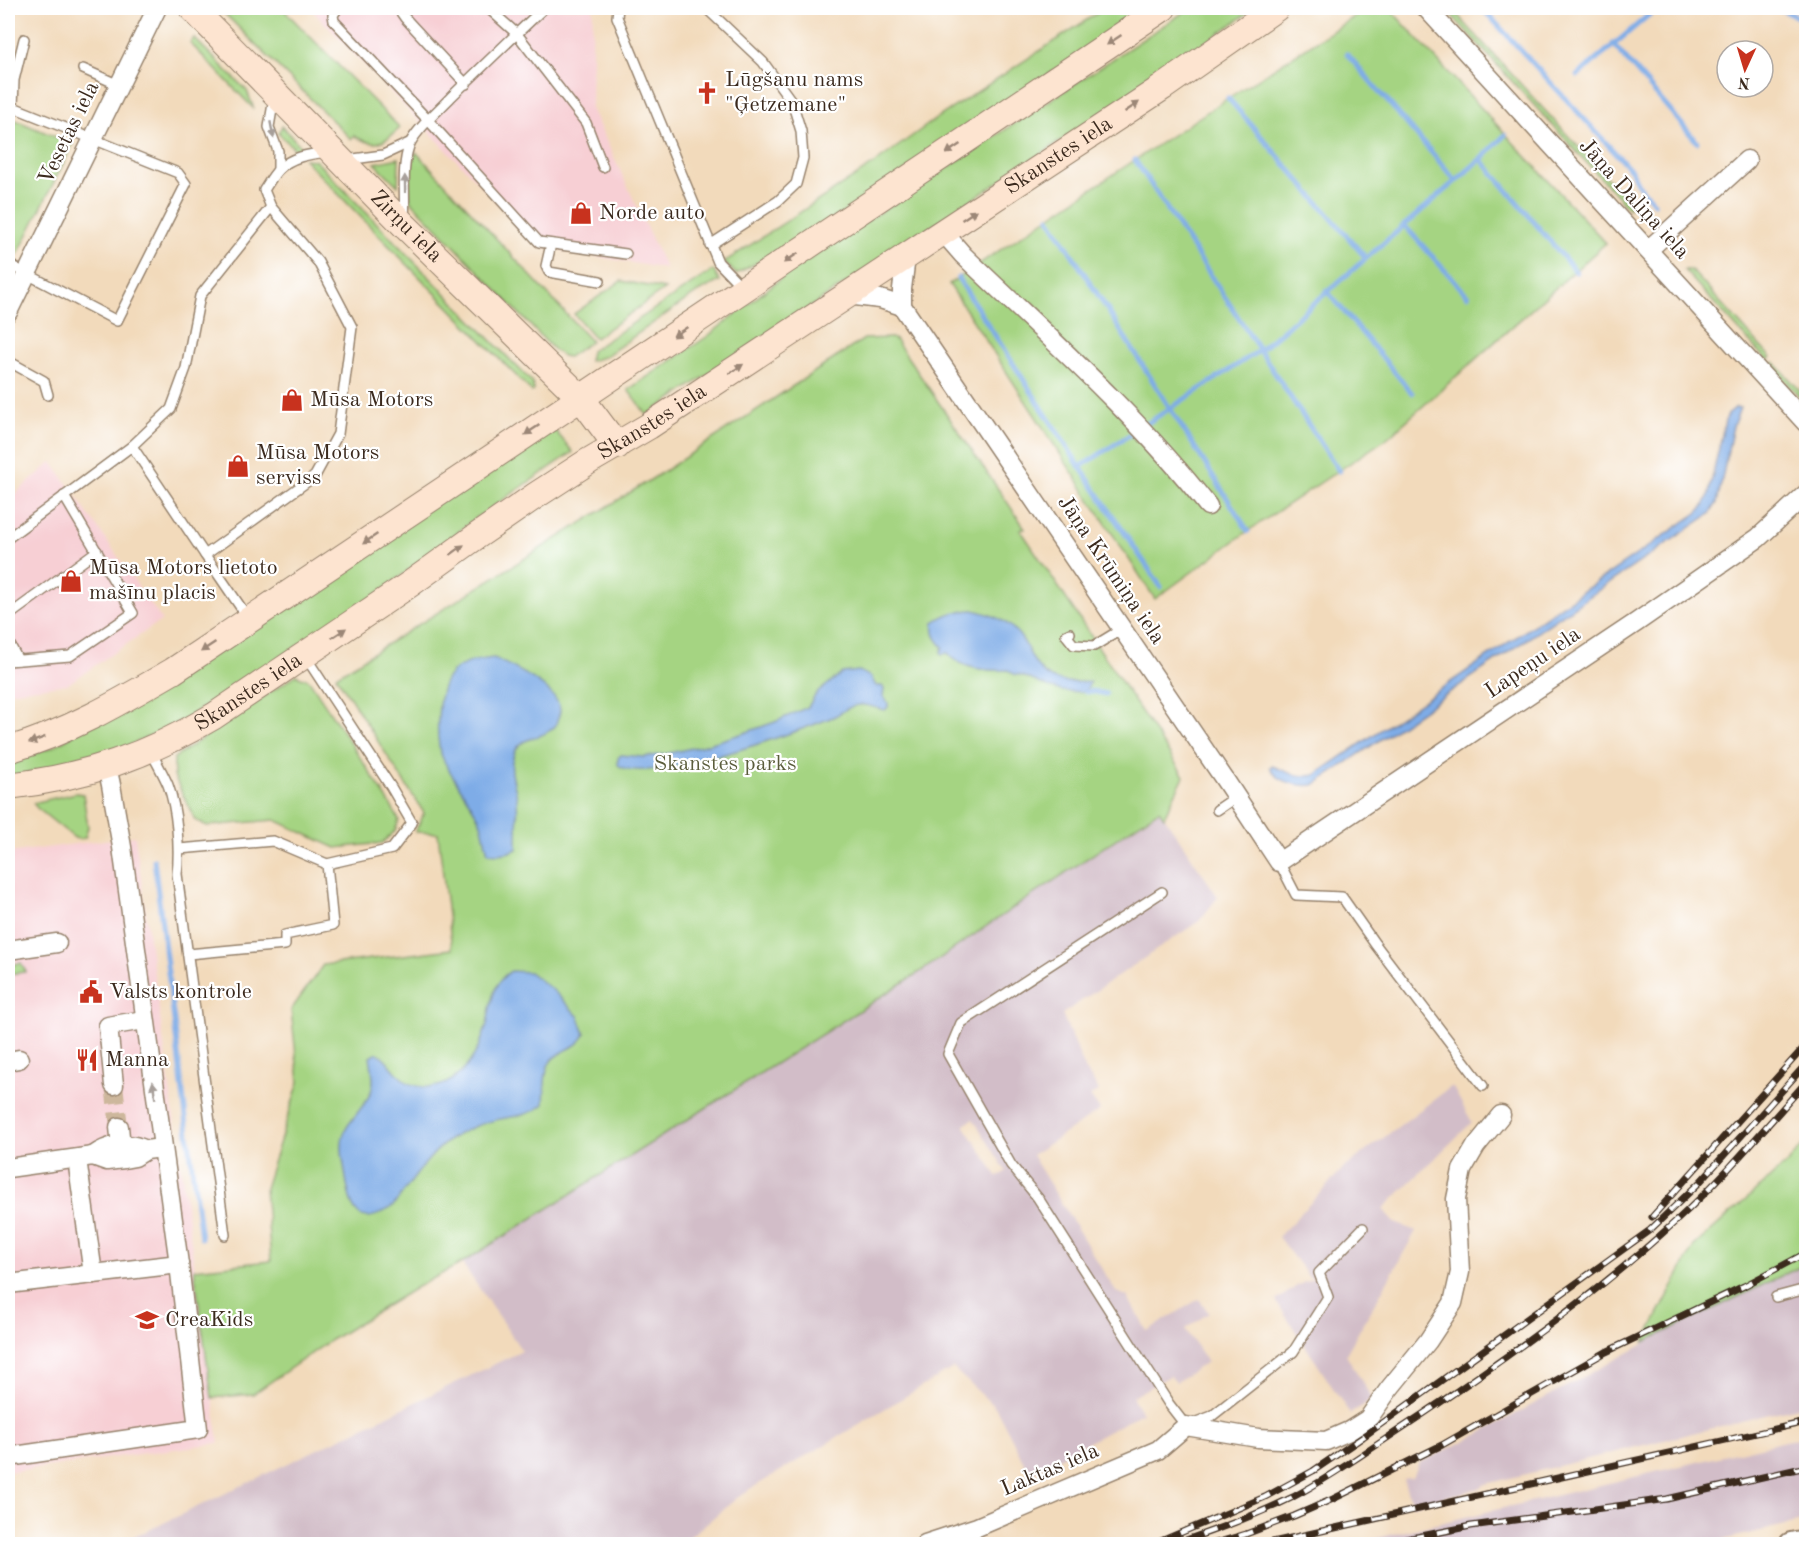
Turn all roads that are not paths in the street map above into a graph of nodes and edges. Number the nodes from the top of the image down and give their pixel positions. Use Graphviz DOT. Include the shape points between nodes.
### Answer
graph roads {
  1 [pos="158,8"];
  2 [pos="192,8"];
  3 [pos="338,8"];
  4 [pos="398,8"];
  5 [pos="488,8"];
  6 [pos="544,8"];
  7 [pos="618,8"];
  8 [pos="706,8"];
  9 [pos="1163,8"];
  10 [pos="1276,8"];
  11 [pos="1426,8"];
  12 [pos="517,34"];
  13 [pos="24,39"];
  14 [pos="83,69"];
  15 [pos="466,84"];
  16 [pos="119,86"];
  17 [pos="275,92"];
  18 [pos="428,120"];
  19 [pos="93,138"];
  20 [pos="410,143"];
  21 [pos="338,156"];
  22 [pos="1747,160"];
  23 [pos="603,167"];
  24 [pos="278,169"];
  25 [pos="271,207"];
  26 [pos="404,225"];
  27 [pos="943,232"];
  28 [pos="551,244"];
  29 [pos="710,245"];
  30 [pos="1647,250"];
  31 [pos="626,254"];
  32 [pos="906,257"];
  33 [pos="8,264"];
  34 [pos="26,275"];
  35 [pos="600,281"];
  36 [pos="744,289"];
  37 [pos="847,295"];
  38 [pos="902,306"];
  39 [pos="8,312"];
  40 [pos="8,361"];
  41 [pos="48,395"];
  42 [pos="581,398"];
  43 [pos="1806,423"];
  44 [pos="132,446"];
  45 [pos="617,446"];
  46 [pos="1806,494"];
  47 [pos="64,496"];
  48 [pos="1208,506"];
  49 [pos="8,538"];
  50 [pos="97,551"];
  51 [pos="205,555"];
  52 [pos="8,616"];
  53 [pos="249,620"];
  54 [pos="1122,629"];
  55 [pos="1070,633"];
  56 [pos="8,641"];
  57 [pos="305,656"];
  58 [pos="8,660"];
  59 [pos="18,660"];
  60 [pos="8,750"];
  61 [pos="150,750"];
  62 [pos="107,766"];
  63 [pos="8,786"];
  64 [pos="1236,797"];
  65 [pos="1217,810"];
  66 [pos="179,849"];
  67 [pos="1279,862"];
  68 [pos="327,864"];
  69 [pos="1162,892"];
  70 [pos="57,943"];
  71 [pos="8,950"];
  72 [pos="188,954"];
  73 [pos="144,1020"];
  74 [pos="114,1085"];
  75 [pos="1483,1086"];
  76 [pos="1501,1115"];
  77 [pos="118,1127"];
  78 [pos="121,1146"];
  79 [pos="154,1149"];
  80 [pos="85,1158"];
  81 [pos="8,1168"];
  82 [pos="1363,1228"];
  83 [pos="225,1235"];
  84 [pos="178,1264"];
  85 [pos="93,1274"];
  86 [pos="8,1284"];
  87 [pos="1806,1289"];
  88 [pos="1776,1297"];
  89 [pos="1186,1426"];
  90 [pos="8,1457"];
  91 [pos="1806,1540"];
  92 [pos="925,1545"];
  93 [pos="1791,1545"];
  1 -- 16 [label="street, Vesetas iela"];
  2 -- 17 [label="main road, Zirņu iela"];
  3 -- 18 [label="lane" via="334,21"];
  4 -- 15 [label="lane"];
  5 -- 12 [label="lane"];
  6 -- 12 [label="lane"];
  7 -- 29 [label="lane" via="617,17"];
  8 -- 29 [label="lane" via="763,62 792,102 801,131 803,158 796,183 778,201"];
  9 -- 36 [label="main road, one-way"];
  27 -- 10 [label="main road, Skanstes iela, one-way"];
  11 -- 30 [label="street, Jāņa Daliņa iela"];
  12 -- 15 [label="lane"];
  12 -- 23 [label="lane" via="586,123"];
  13 -- 19 [label="lane" via="14,80 13,107"];
  14 -- 16 [label="lane"];
  15 -- 18 [label="lane"];
  16 -- 19 [label="street, Vesetas iela"];
  17 -- 21 [label="main road, Zirņu iela"];
  17 -- 24 [label="lane, one-way" via="269,127 278,151"];
  18 -- 20 [label="lane"];
  18 -- 28 [label="lane" via="539,242"];
  19 -- 34 [label="street, Vesetas iela"];
  19 -- 34 [label="lane" via="178,174 186,184 117,321"];
  20 -- 21 [label="lane" via="383,155"];
  26 -- 20 [label="lane, one-way" via="405,165"];
  21 -- 24 [label="lane" via="312,153"];
  21 -- 26 [label="main road, Zirņu iela"];
  22 -- 30 [label="street"];
  24 -- 25 [label="lane" via="264,190"];
  25 -- 44 [label="lane" via="200,296 186,368 171,410"];
  25 -- 51 [label="lane" via="318,262 352,327 338,434 315,476"];
  26 -- 42 [label="main road, Zirņu iela"];
  27 -- 32 [label="main road, Skanstes iela"];
  27 -- 48 [label="street" via="1129,416"];
  28 -- 31 [label="lane"];
  28 -- 35 [label="lane" via="546,266 549,272"];
  29 -- 36 [label="lane" via="718,262"];
  30 -- 43 [label="street, Jāņa Daliņa iela"];
  32 -- 37 [label="main road, Skanstes iela"];
  32 -- 38 [label="street"];
  33 -- 34 [label="lane"];
  34 -- 39 [label="street, Vesetas iela"];
  36 -- 42 [label="main road, one-way"];
  37 -- 38 [label="street"];
  45 -- 37 [label="main road, Skanstes iela, one-way"];
  38 -- 54 [label="street, Jāņa Krūmiņa iela"];
  40 -- 41 [label="lane" via="44,381"];
  42 -- 45 [label="main road, Zirņu iela"];
  42 -- 53 [label="main road, one-way"];
  44 -- 47 [label="lane"];
  44 -- 51 [label="lane"];
  57 -- 45 [label="main road, Skanstes iela, one-way" via="535,496"];
  46 -- 67 [label="street, Lapeņu iela" via="1740,551"];
  47 -- 49 [label="lane"];
  47 -- 50 [label="lane"];
  50 -- 52 [label="lane"];
  50 -- 59 [label="lane" via="134,613 70,656"];
  51 -- 53 [label="lane"];
  53 -- 60 [label="main road, one-way" via="96,715"];
  54 -- 55 [label="lane" via="1094,646 1074,645 1066,635"];
  54 -- 64 [label="street, Jāņa Krūmiņa iela"];
  56 -- 59 [label="lane"];
  57 -- 61 [label="main road, Skanstes iela" via="214,716"];
  57 -- 68 [label="lane" via="412,823 392,849"];
  58 -- 59 [label="lane"];
  61 -- 62 [label="main road, Skanstes iela"];
  61 -- 66 [label="lane" via="168,784"];
  62 -- 63 [label="main road, Skanstes iela"];
  62 -- 73 [label="street" via="122,847"];
  64 -- 65 [label="lane"];
  64 -- 67 [label="street, Jāņa Krūmiņa iela"];
  66 -- 68 [label="lane" via="273,841"];
  66 -- 72 [label="lane" via="177,874"];
  67 -- 75 [label="lane" via="1296,895 1342,897"];
  68 -- 72 [label="lane" via="333,925 285,935 285,945"];
  69 -- 89 [label="lane" via="961,1023 948,1054 1011,1165 1038,1198"];
  70 -- 71 [label="street"];
  72 -- 83 [label="lane"];
  73 -- 74 [label="street" via="108,1026"];
  79 -- 73 [label="street, one-way"];
  76 -- 89 [label="street" via="1462,1170 1456,1200 1460,1272 1453,1303 1368,1419 1326,1441 1258,1438"];
  77 -- 78 [label="street"];
  78 -- 79 [label="street" via="134,1144"];
  78 -- 80 [label="street" via="104,1148"];
  79 -- 80 [label="street" via="124,1159"];
  79 -- 84 [label="street"];
  80 -- 81 [label="street"];
  80 -- 85 [label="street"];
  82 -- 89 [label="lane" via="1319,1273 1328,1297 1293,1352 1212,1416"];
  84 -- 85 [label="street"];
  84 -- 90 [label="street" via="198,1429"];
  85 -- 86 [label="street"];
  87 -- 88 [label="lane"];
  89 -- 92 [label="street, Laktas iela" via="1158,1450"];
  91 -- 93 [label="street"];
}
